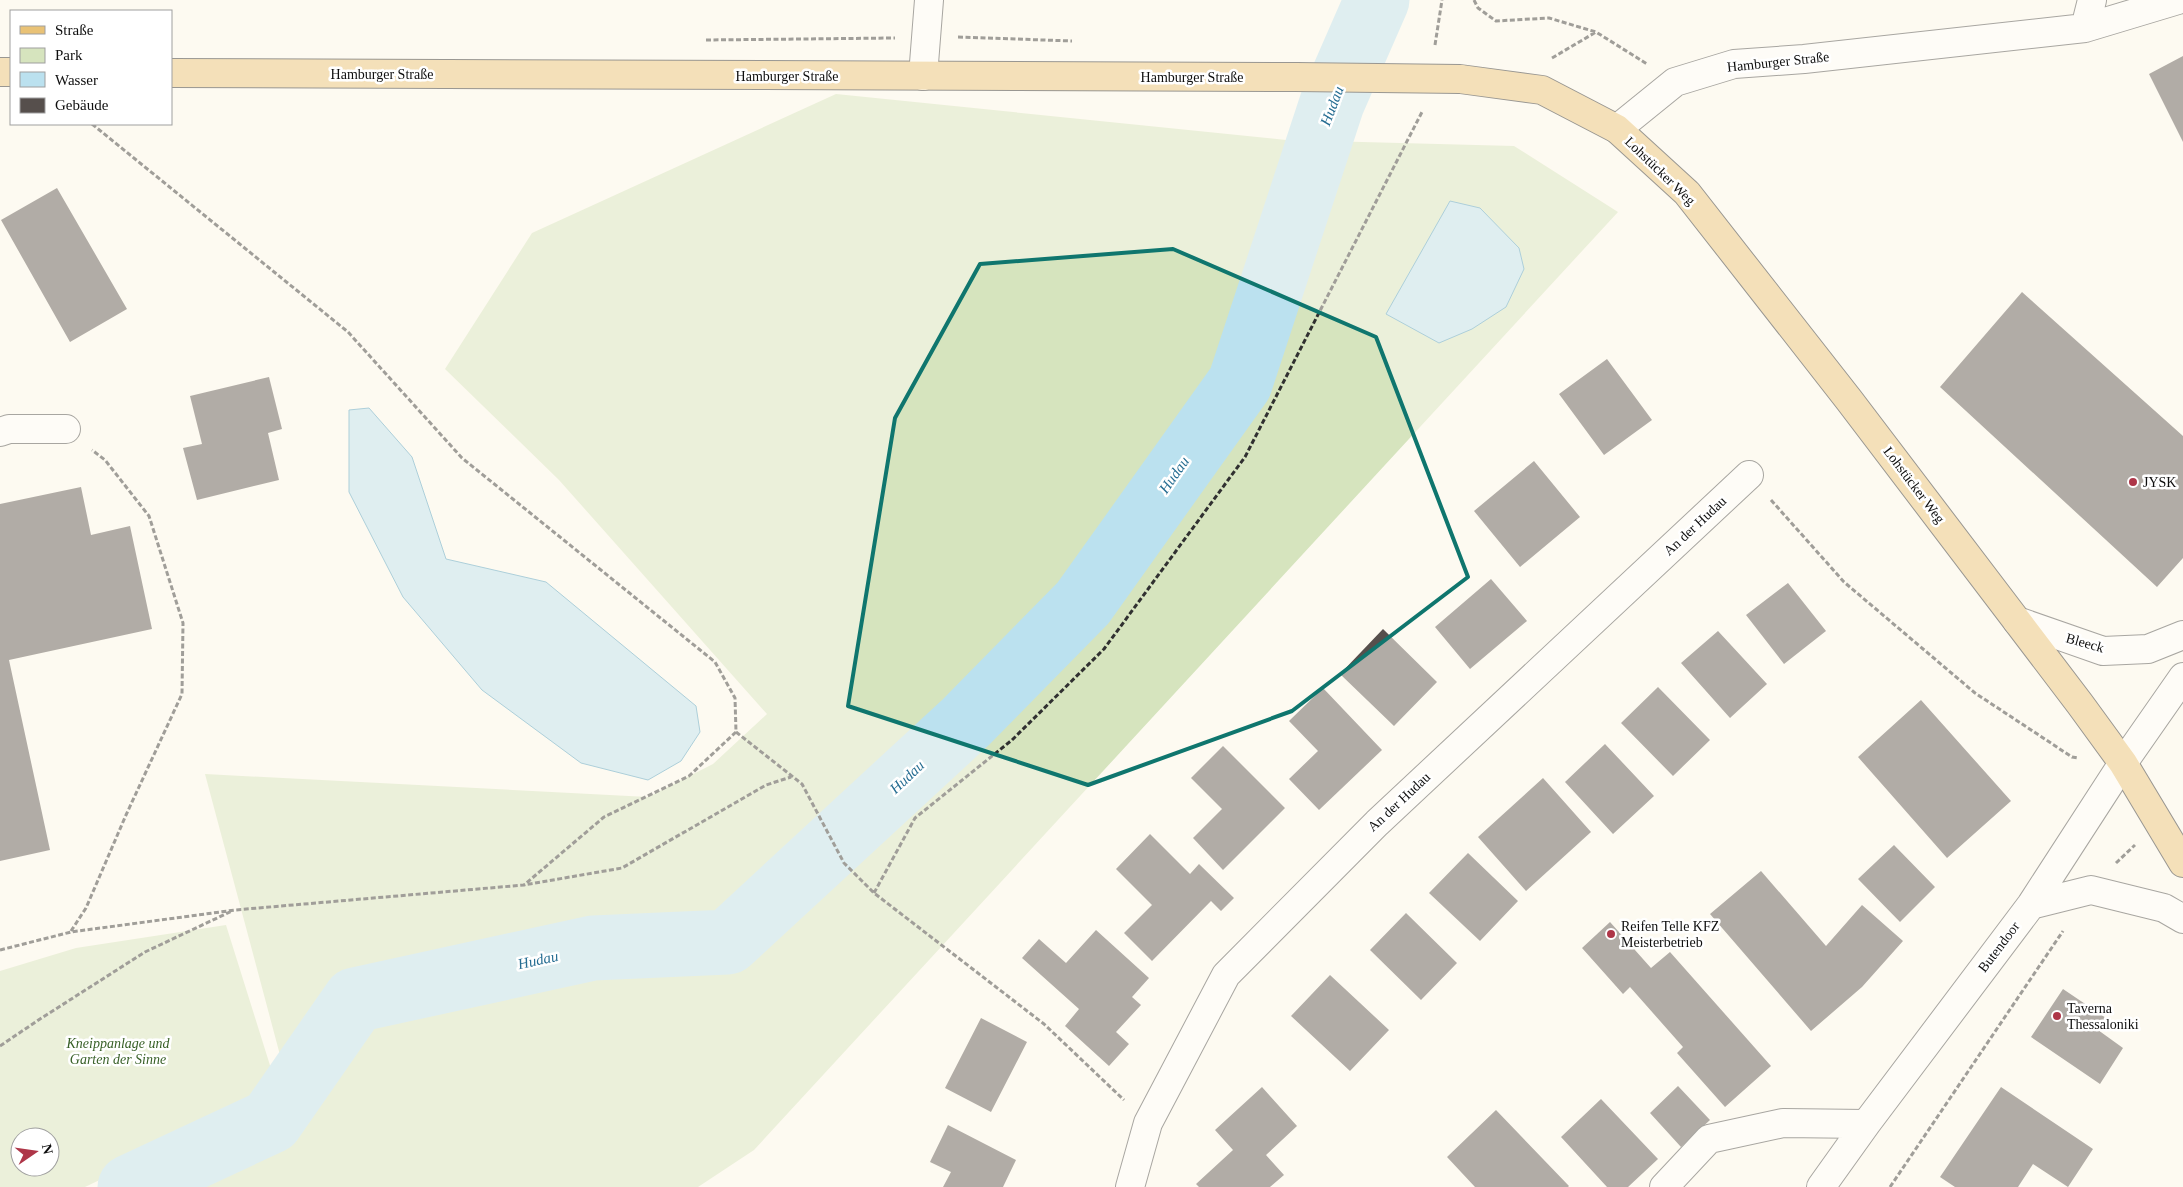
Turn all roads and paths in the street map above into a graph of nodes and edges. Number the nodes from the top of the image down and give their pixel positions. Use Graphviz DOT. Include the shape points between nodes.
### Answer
graph roads {
  1 [pos="929,0"];
  2 [pos="1442,0"];
  3 [pos="1474,0"];
  4 [pos="2092,0"];
  5 [pos="2178,0"];
  6 [pos="2085,28"];
  7 [pos="1434,48"];
  8 [pos="172,73"];
  9 [pos="923,76"];
  10 [pos="1675,82"];
  11 [pos="1426,104"];
  12 [pos="93,125"];
  13 [pos="1617,129"];
  14 [pos="66,429"];
  15 [pos="0,432"];
  16 [pos="1749,476"];
  17 [pos="2017,621"];
  18 [pos="2183,635"];
  19 [pos="2183,677"];
  20 [pos="736,732"];
  21 [pos="2123,763"];
  22 [pos="791,777"];
  23 [pos="2162,828"];
  24 [pos="2183,863"];
  25 [pos="524,885"];
  26 [pos="2091,890"];
  27 [pos="874,893"];
  28 [pos="2030,905"];
  29 [pos="235,910"];
  30 [pos="2183,919"];
  31 [pos="71,932"];
  32 [pos="0,950"];
  33 [pos="0,1046"];
  34 [pos="1148,1123"];
  35 [pos="1866,1124"];
  36 [pos="1130,1187"];
  37 [pos="1664,1187"];
  38 [pos="1822,1187"];
  39 [pos="1890,1187"];
  1 -- 9 [label="street"];
  2 -- 7 [label="path"];
  3 -- 10 [label="path" via="1478,8 1496,21 1548,18 1596,32"];
  4 -- 6 [label="street"];
  5 -- 6 [label="street, Hamburger Straße"];
  6 -- 10 [label="street, Hamburger Straße" via="1734,64"];
  8 -- 9 [label="main road, Hamburger Straße"];
  9 -- 13 [label="main road, Hamburger Straße, bridge" via="1460,79 1542,90"];
  10 -- 13 [label="street, Hamburger Straße"];
  11 -- 27 [label="path" via="1245,458 1104,649 1012,740 915,818"];
  12 -- 20 [label="path" via="348,332 462,458 715,662 734,698"];
  13 -- 17 [label="main road, Lohstücker Weg" via="1687,193"];
  14 -- 15 [label="street" via="9,429"];
  14 -- 31 [label="path" via="105,460 149,516 183,623 182,694 86,908"];
  16 -- 21 [label="path" via="1844,582 1975,693 2072,757"];
  16 -- 34 [label="street, An der Hudau" via="1377,823 1226,975"];
  17 -- 18 [label="street, Bleeck" via="2103,651 2148,649"];
  17 -- 21 [label="main road, Lohstücker Weg"];
  19 -- 21 [label="street"];
  20 -- 22 [label="path"];
  20 -- 25 [label="path" via="689,776 604,818"];
  21 -- 23 [label="main road, Lohstücker Weg"];
  21 -- 28 [label="street, Butendoor"];
  22 -- 25 [label="path" via="766,785 622,868"];
  22 -- 27 [label="path" via="802,784 844,863"];
  23 -- 24 [label="main road, Lohstücker Weg"];
  23 -- 26 [label="path" via="2130,848"];
  25 -- 29 [label="path"];
  26 -- 28 [label="street"];
  26 -- 30 [label="street" via="2164,908"];
  26 -- 39 [label="path"];
  27 -- 34 [label="path" via="1044,1024"];
  28 -- 35 [label="street, Butendoor"];
  29 -- 31 [label="path"];
  29 -- 33 [label="path" via="145,952"];
  31 -- 32 [label="path"];
  34 -- 36 [label="street, An der Hudau"];
  35 -- 37 [label="street" via="1783,1123 1709,1139"];
  35 -- 38 [label="street, Butendoor"];
}
